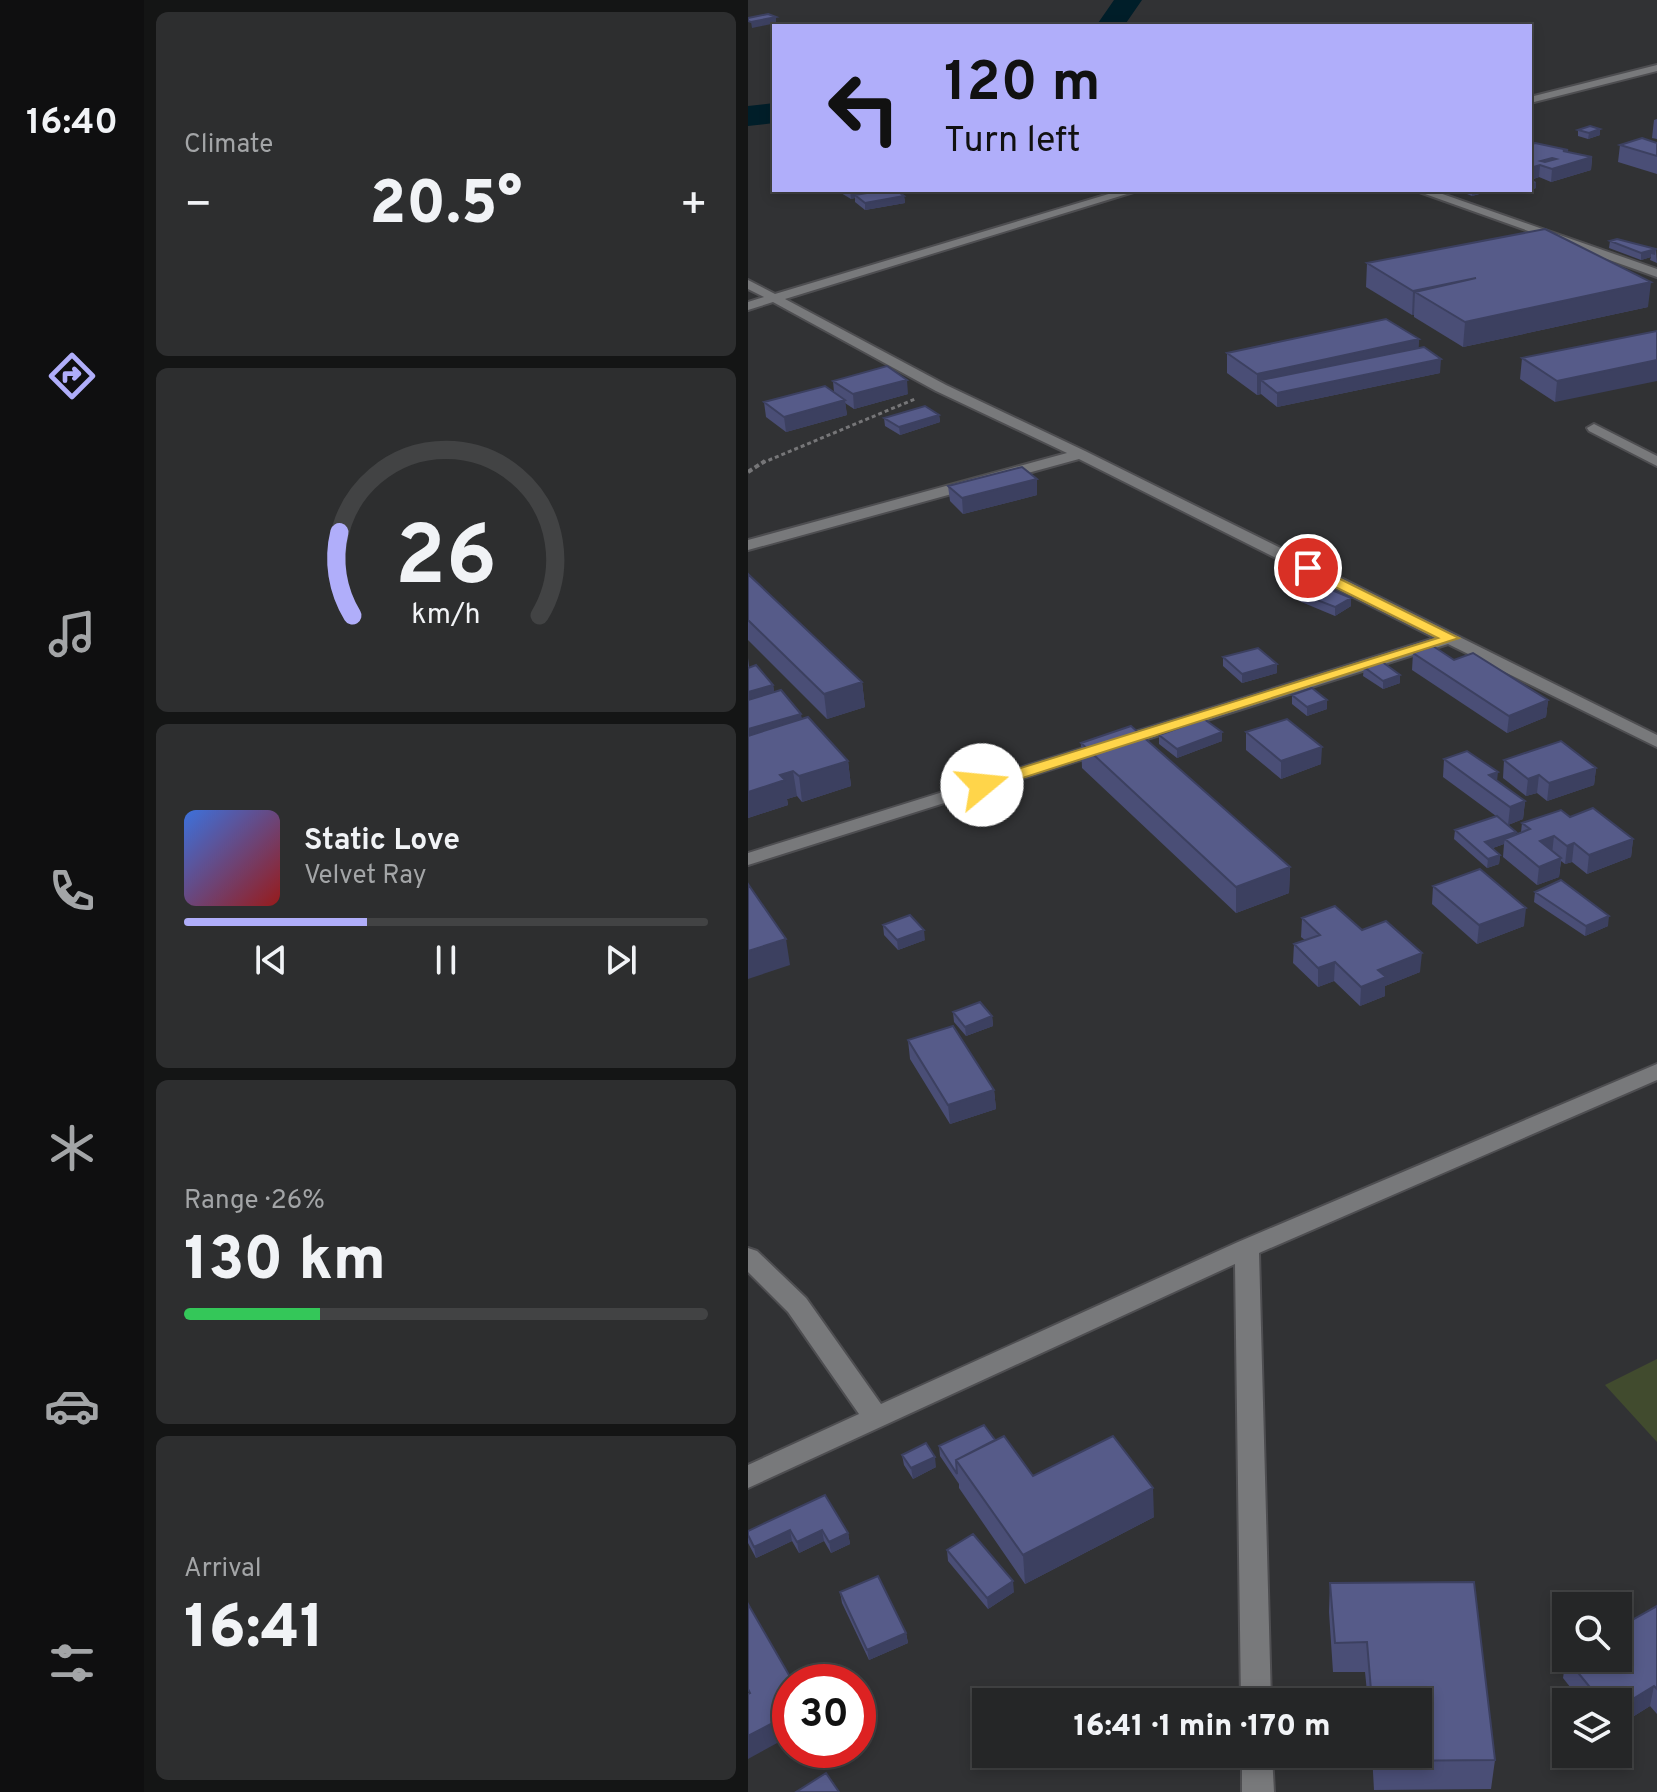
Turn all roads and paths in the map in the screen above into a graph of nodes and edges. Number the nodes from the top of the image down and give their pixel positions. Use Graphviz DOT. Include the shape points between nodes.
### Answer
graph roads {
  1 [pos="1657,68"];
  2 [pos="1532,99"];
  3 [pos="1127,192"];
  4 [pos="1426,192"];
  5 [pos="1657,273"];
  6 [pos="748,284"];
  7 [pos="774,298"];
  8 [pos="748,306"];
  9 [pos="941,388"];
  10 [pos="1594,428"];
  11 [pos="1080,454"];
  12 [pos="1657,462"];
  13 [pos="748,472"];
  14 [pos="748,545"];
  15 [pos="1451,638"];
  16 [pos="1657,742"];
  17 [pos="748,859"];
  18 [pos="1657,1071"];
  19 [pos="1247,1248"];
  20 [pos="748,1257"];
  21 [pos="876,1418"];
  22 [pos="748,1477"];
  23 [pos="1256,1688"];
  24 [pos="1257,1768"];
  25 [pos="1258,1792"];
  1 -- 2 [label="street"];
  3 -- 7 [label="street"];
  4 -- 5 [label="street"];
  6 -- 7 [label="street"];
  7 -- 8 [label="street"];
  7 -- 9 [label="street"];
  9 -- 11 [label="street"];
  9 -- 13 [label="path" via="771,457"];
  10 -- 12 [label="street"];
  11 -- 14 [label="street"];
  11 -- 15 [label="street"];
  15 -- 16 [label="street"];
  15 -- 17 [label="street"];
  18 -- 19 [label="street"];
  19 -- 21 [label="street"];
  19 -- 23 [label="street"];
  20 -- 21 [label="street" via="797,1305"];
  21 -- 22 [label="street"];
  24 -- 25 [label="street"];
}
